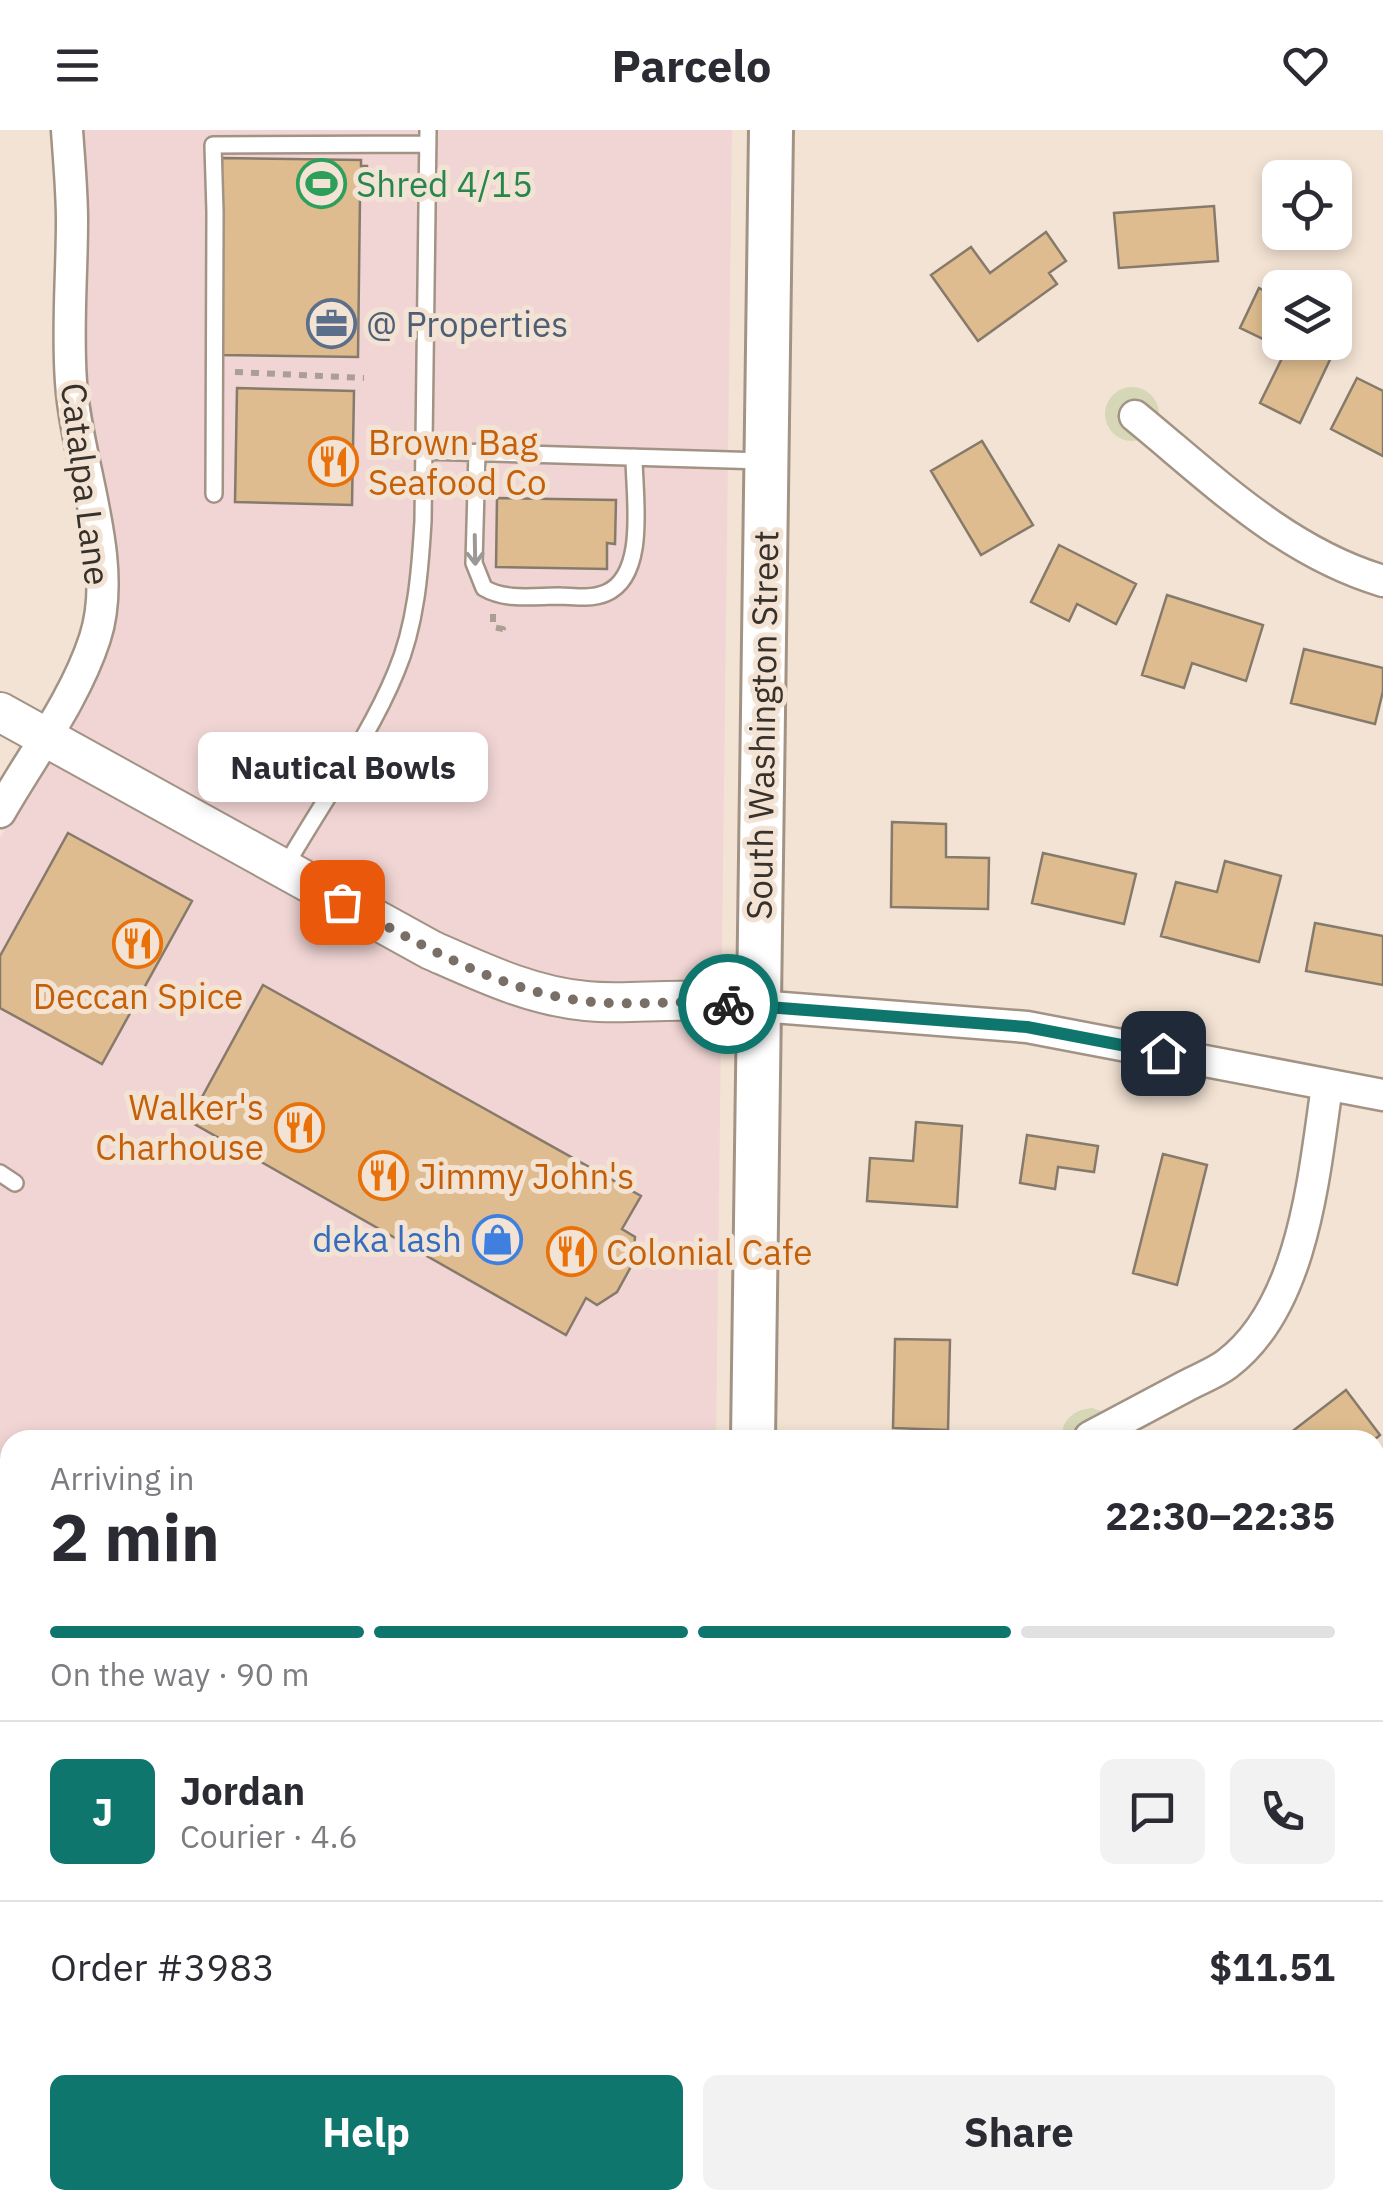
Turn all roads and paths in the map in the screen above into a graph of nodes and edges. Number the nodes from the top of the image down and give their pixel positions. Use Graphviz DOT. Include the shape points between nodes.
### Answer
graph roads {
  1 [pos="67,130"];
  2 [pos="771,130"];
  3 [pos="428,137"];
  4 [pos="242,373"];
  5 [pos="364,378"];
  6 [pos="1135,416"];
  7 [pos="424,451"];
  8 [pos="478,452"];
  9 [pos="634,457"];
  10 [pos="766,461"];
  11 [pos="214,494"];
  12 [pos="1383,580"];
  13 [pos="493,608"];
  14 [pos="502,636"];
  15 [pos="0,712"];
  16 [pos="44,737"];
  17 [pos="0,812"];
  18 [pos="283,870"];
  19 [pos="758,1006"];
  20 [pos="1326,1086"];
  21 [pos="1383,1096"];
  22 [pos="0,1173"];
  23 [pos="15,1183"];
  24 [pos="753,1430"];
  25 [pos="1103,1430"];
  1 -- 16 [label="street, Catalpa Lane" via="71,382 99,548 101,606 96,636"];
  2 -- 10 [label="main road, South Washington Street"];
  3 -- 7 [label="lane"];
  3 -- 11 [label="lane" via="213,145"];
  4 -- 5 [label="path"];
  6 -- 12 [label="street" via="1261,520 1312,552"];
  7 -- 8 [label="lane"];
  7 -- 18 [label="lane" via="420,576 396,673"];
  8 -- 9 [label="lane"];
  8 -- 9 [label="lane, one-way" via="474,563 484,588 505,596 595,596 620,585 635,550"];
  9 -- 10 [label="lane"];
  10 -- 19 [label="main road, South Washington Street"];
  13 -- 14 [label="path" via="493,627 504,629"];
  15 -- 16 [label="street"];
  16 -- 17 [label="street, Catalpa Lane"];
  16 -- 18 [label="street"];
  18 -- 19 [label="street" via="431,950 543,994"];
  19 -- 20 [label="street" via="1027,1027"];
  19 -- 24 [label="main road, South Washington Street"];
  20 -- 21 [label="street"];
  20 -- 25 [label="street" via="1305,1219 1271,1312 1227,1364"];
  22 -- 23 [label="lane"];
}
